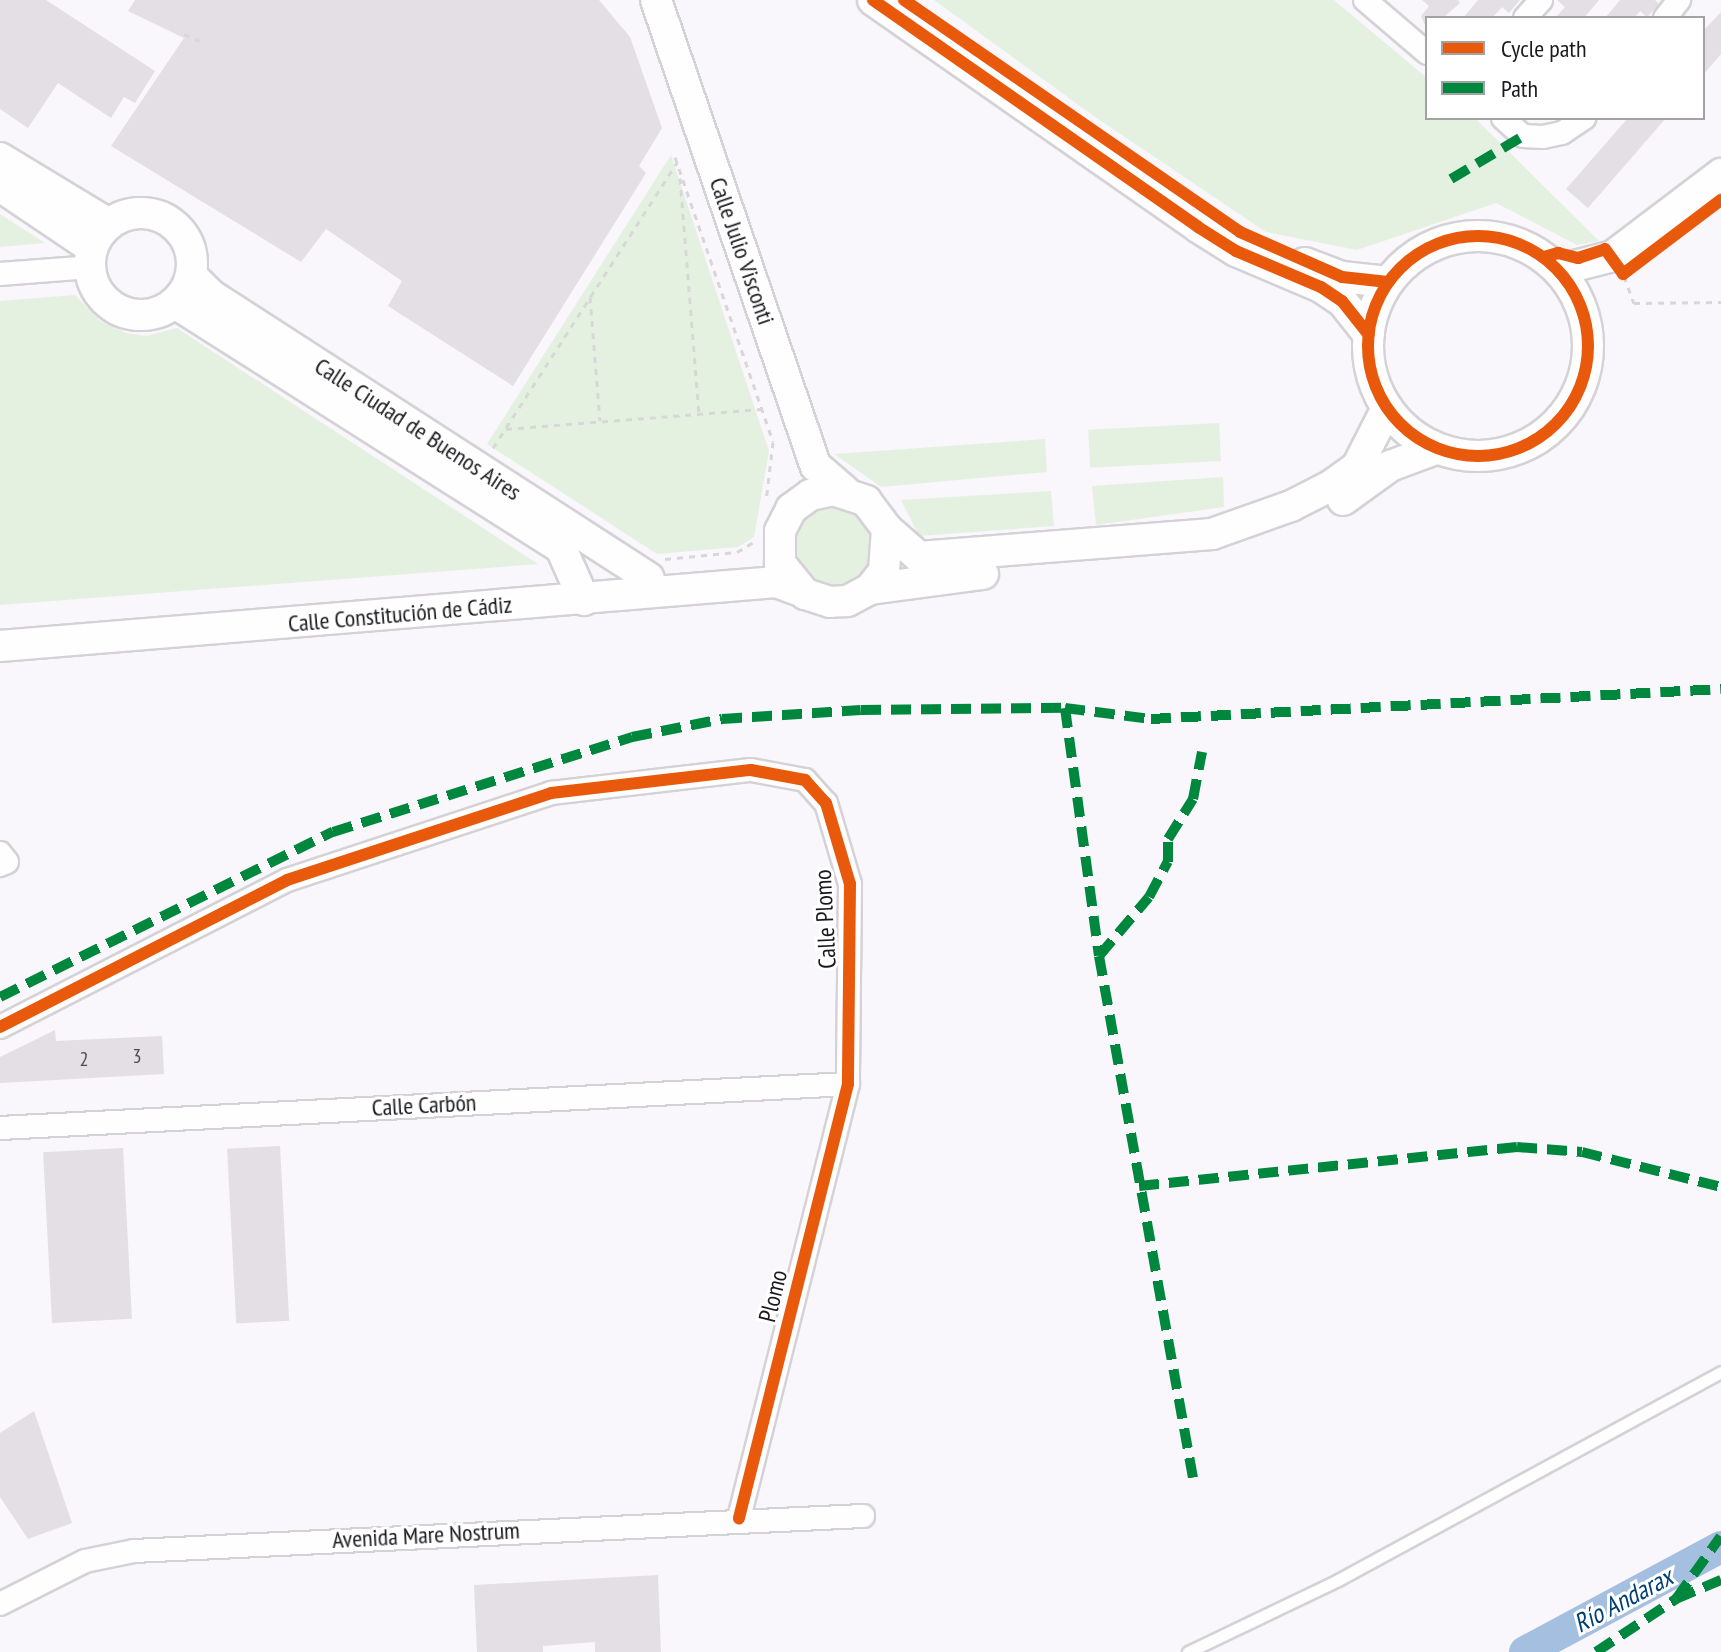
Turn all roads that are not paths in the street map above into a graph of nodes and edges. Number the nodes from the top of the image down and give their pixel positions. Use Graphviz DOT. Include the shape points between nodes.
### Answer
graph roads {
  1 [pos="634,0"];
  2 [pos="656,0"];
  3 [pos="873,0"];
  4 [pos="904,0"];
  5 [pos="1365,0"];
  6 [pos="1541,0"];
  7 [pos="1679,0"];
  8 [pos="1393,9"];
  9 [pos="1527,16"];
  10 [pos="1667,16"];
  11 [pos="1425,50"];
  12 [pos="1505,120"];
  13 [pos="1581,120"];
  14 [pos="0,158"];
  15 [pos="1721,174"];
  16 [pos="0,186"];
  17 [pos="97,246"];
  18 [pos="1559,270"];
  19 [pos="1620,270"];
  20 [pos="0,274"];
  21 [pos="191,275"];
  22 [pos="1388,282"];
  23 [pos="175,303"];
  24 [pos="1587,326"];
  25 [pos="1369,335"];
  26 [pos="1387,408"];
  27 [pos="1436,449"];
  28 [pos="845,491"];
  29 [pos="800,501"];
  30 [pos="887,529"];
  31 [pos="770,544"];
  32 [pos="653,569"];
  33 [pos="870,589"];
  34 [pos="798,590"];
  35 [pos="578,591"];
  36 [pos="0,629"];
  37 [pos="0,646"];
  38 [pos="0,853"];
  39 [pos="0,865"];
  40 [pos="0,1027"];
  41 [pos="848,1084"];
  42 [pos="0,1128"];
  43 [pos="1721,1372"];
  44 [pos="863,1516"];
  45 [pos="739,1519"];
  46 [pos="0,1604"];
  47 [pos="1188,1652"];
  1 -- 29 [label="street, Calle Julio Visconti" via="795,460"];
  2 -- 28 [label="street, Calle Julio Visconti" via="816,466"];
  3 -- 25 [label="street" via="1198,227 1342,301"];
  4 -- 22 [label="street" via="1240,232 1342,277"];
  5 -- 8 [label="street"];
  6 -- 9 [label="street"];
  7 -- 10 [label="street"];
  8 -- 11 [label="street"];
  12 -- 13 [label="street" via="1523,136 1543,137 1562,133"];
  14 -- 17 [label="street"];
  15 -- 19 [label="street"];
  16 -- 17 [label="street"];
  17 -- 20 [label="street"];
  17 -- 21 [label="street" via="138,212 168,220 188,244"];
  17 -- 23 [label="street" via="100,293 121,311 158,312"];
  18 -- 19 [label="street"];
  18 -- 22 [label="street" via="1505,238 1461,237 1420,252"];
  18 -- 24 [label="street"];
  19 -- 24 [label="street" via="1595,286"];
  21 -- 23 [label="street"];
  21 -- 32 [label="street, Calle Ciudad de Buenos Aires" via="211,295"];
  22 -- 25 [label="street"];
  23 -- 35 [label="street, Calle Ciudad de Buenos Aires" via="561,548"];
  24 -- 27 [label="street" via="1586,372 1569,410 1555,426 1499,455 1467,456"];
  25 -- 26 [label="street" via="1371,373"];
  26 -- 27 [label="street"];
  26 -- 30 [label="street" via="1357,467 1291,506 1212,534 919,557"];
  27 -- 33 [label="street" via="1390,466 1337,505 1291,528 1216,553 920,579"];
  28 -- 29 [label="street" via="821,491"];
  28 -- 30 [label="street" via="866,501"];
  29 -- 31 [label="street"];
  30 -- 33 [label="street" via="889,557"];
  31 -- 32 [label="street, Calle Constitución de Cádiz" via="750,568"];
  31 -- 34 [label="street"];
  32 -- 35 [label="street, Calle Constitución de Cádiz"];
  33 -- 34 [label="street" via="847,601 830,602"];
  34 -- 35 [label="street, Calle Constitución de Cádiz" via="776,582"];
  35 -- 36 [label="street, Calle Constitución de Cádiz"];
  35 -- 37 [label="street, Calle Constitución de Cádiz"];
  38 -- 39 [label="street" via="7,862"];
  40 -- 41 [label="street, Calle Plomo" via="287,880 351,856 569,789 751,770 805,780 826,803 847,867"];
  41 -- 42 [label="street, Calle Carbón"];
  41 -- 45 [label="street, Plomo"];
  43 -- 47 [label="lane" via="1338,1580"];
  44 -- 45 [label="street, Avenida Mare Nostrum"];
  45 -- 46 [label="street, Avenida Mare Nostrum" via="134,1551 85,1561"];
}
